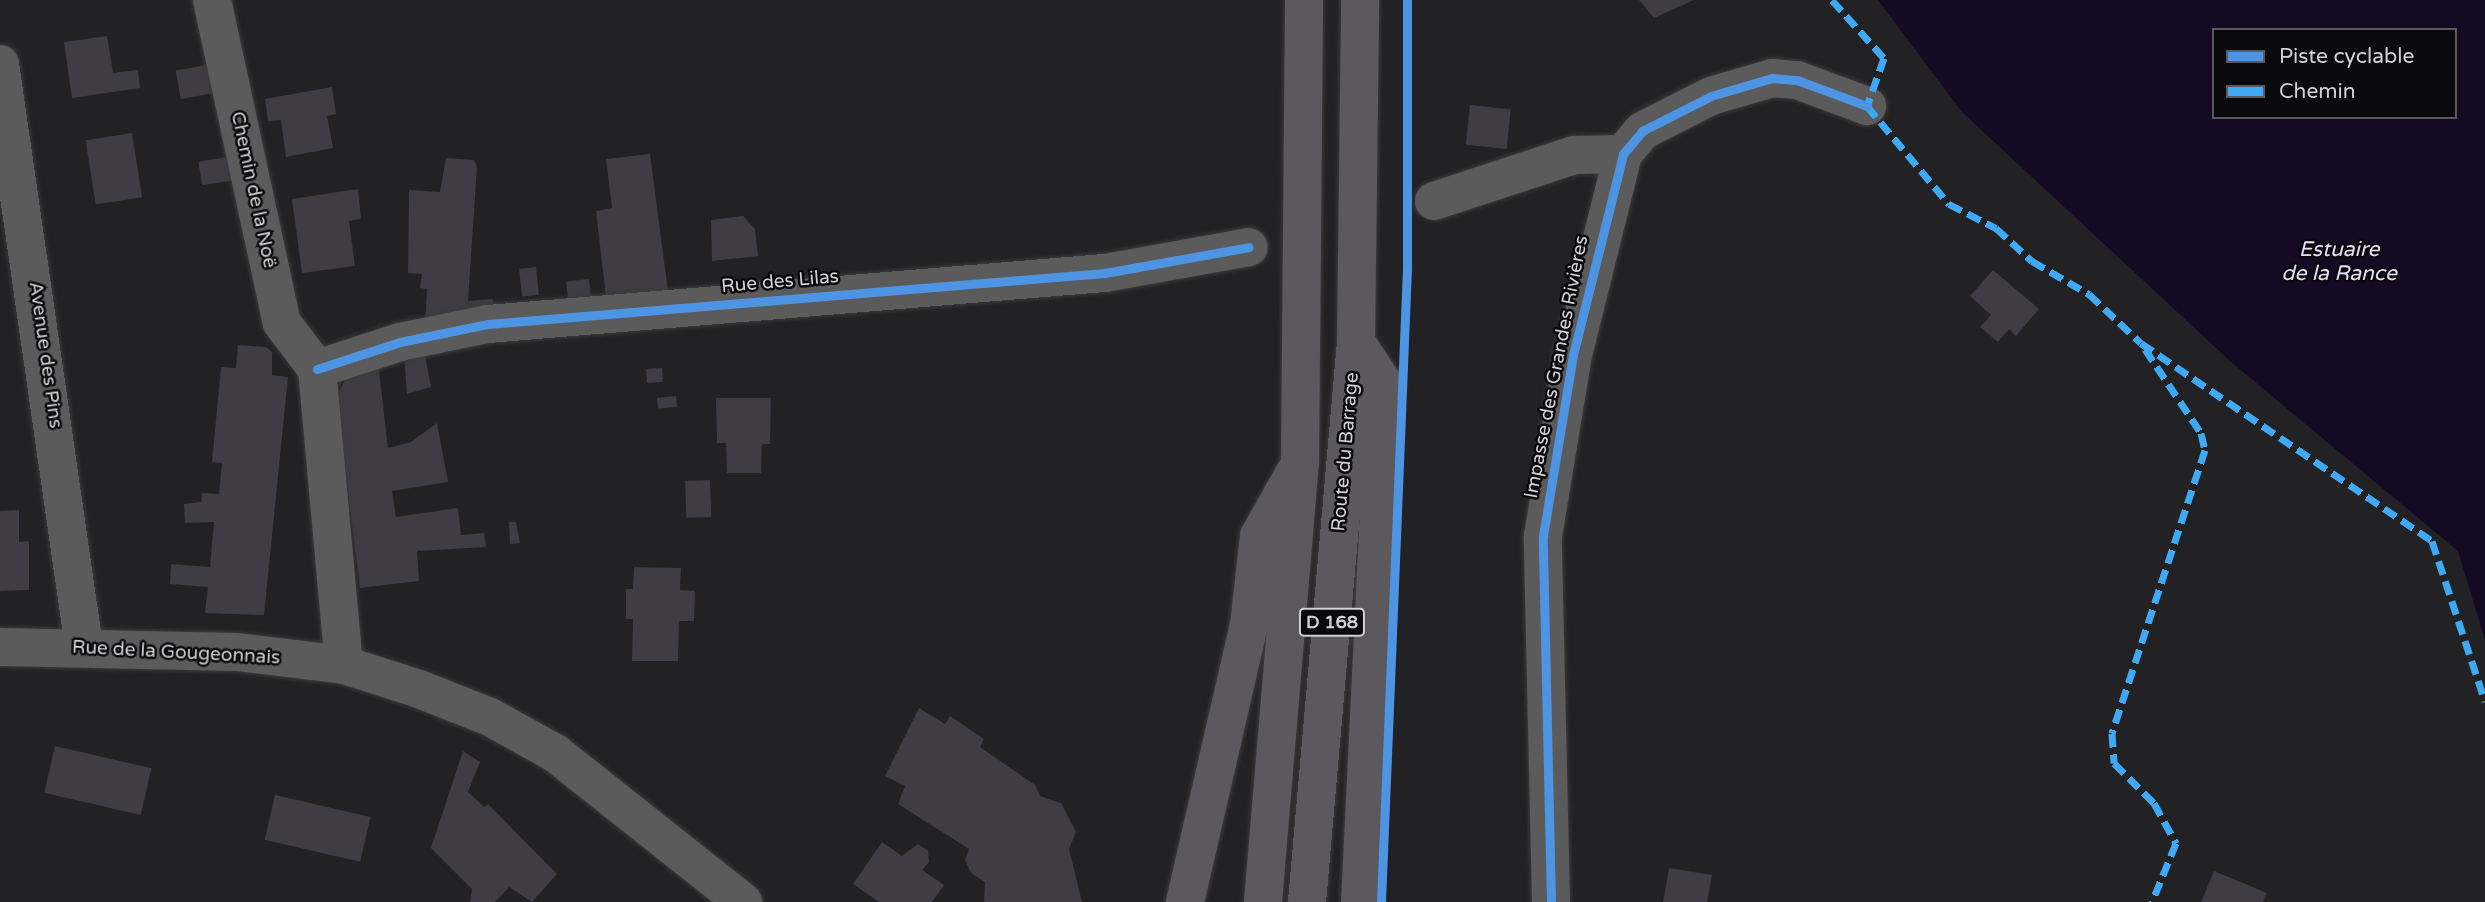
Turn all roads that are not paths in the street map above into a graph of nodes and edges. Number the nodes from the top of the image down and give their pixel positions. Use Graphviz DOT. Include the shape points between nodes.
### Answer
graph roads {
  1 [pos="212,0"];
  2 [pos="1304,0"];
  3 [pos="1360,0"];
  4 [pos="0,64"];
  5 [pos="1867,106"];
  6 [pos="1623,154"];
  7 [pos="1434,201"];
  8 [pos="1249,247"];
  9 [pos="1356,342"];
  10 [pos="317,369"];
  11 [pos="1300,464"];
  12 [pos="0,647"];
  13 [pos="84,647"];
  14 [pos="344,666"];
  15 [pos="730,897"];
  16 [pos="1185,902"];
  17 [pos="1263,902"];
  18 [pos="1307,902"];
  19 [pos="1360,902"];
  20 [pos="1551,902"];
  1 -- 10 [label="street, Chemin de la Noë" via="282,323"];
  2 -- 11 [label="main road, D 168"];
  3 -- 9 [label="main road, Route du Barrage / D 168"];
  4 -- 13 [label="street, Avenue des Pins"];
  5 -- 6 [label="street, Impasse des Grandes Rivières" via="1797,80 1772,78 1711,96 1642,131"];
  6 -- 7 [label="street" via="1574,155"];
  6 -- 20 [label="street, Impasse des Grandes Rivières" via="1573,355 1543,536"];
  8 -- 10 [label="street, Rue des Lilas" via="1105,273 488,324 400,342"];
  9 -- 18 [label="main road, Route du Barrage / D 168"];
  9 -- 19 [label="main road, D 168" via="1385,386"];
  10 -- 14 [label="street"];
  11 -- 16 [label="main road" via="1259,536 1247,638"];
  11 -- 17 [label="main road, D 168"];
  12 -- 13 [label="street, Rue de la Gougeonnais"];
  13 -- 14 [label="street, Rue de la Gougeonnais" via="237,652"];
  14 -- 15 [label="street, Rue de la Gougeonnais" via="490,717 555,753"];
}
